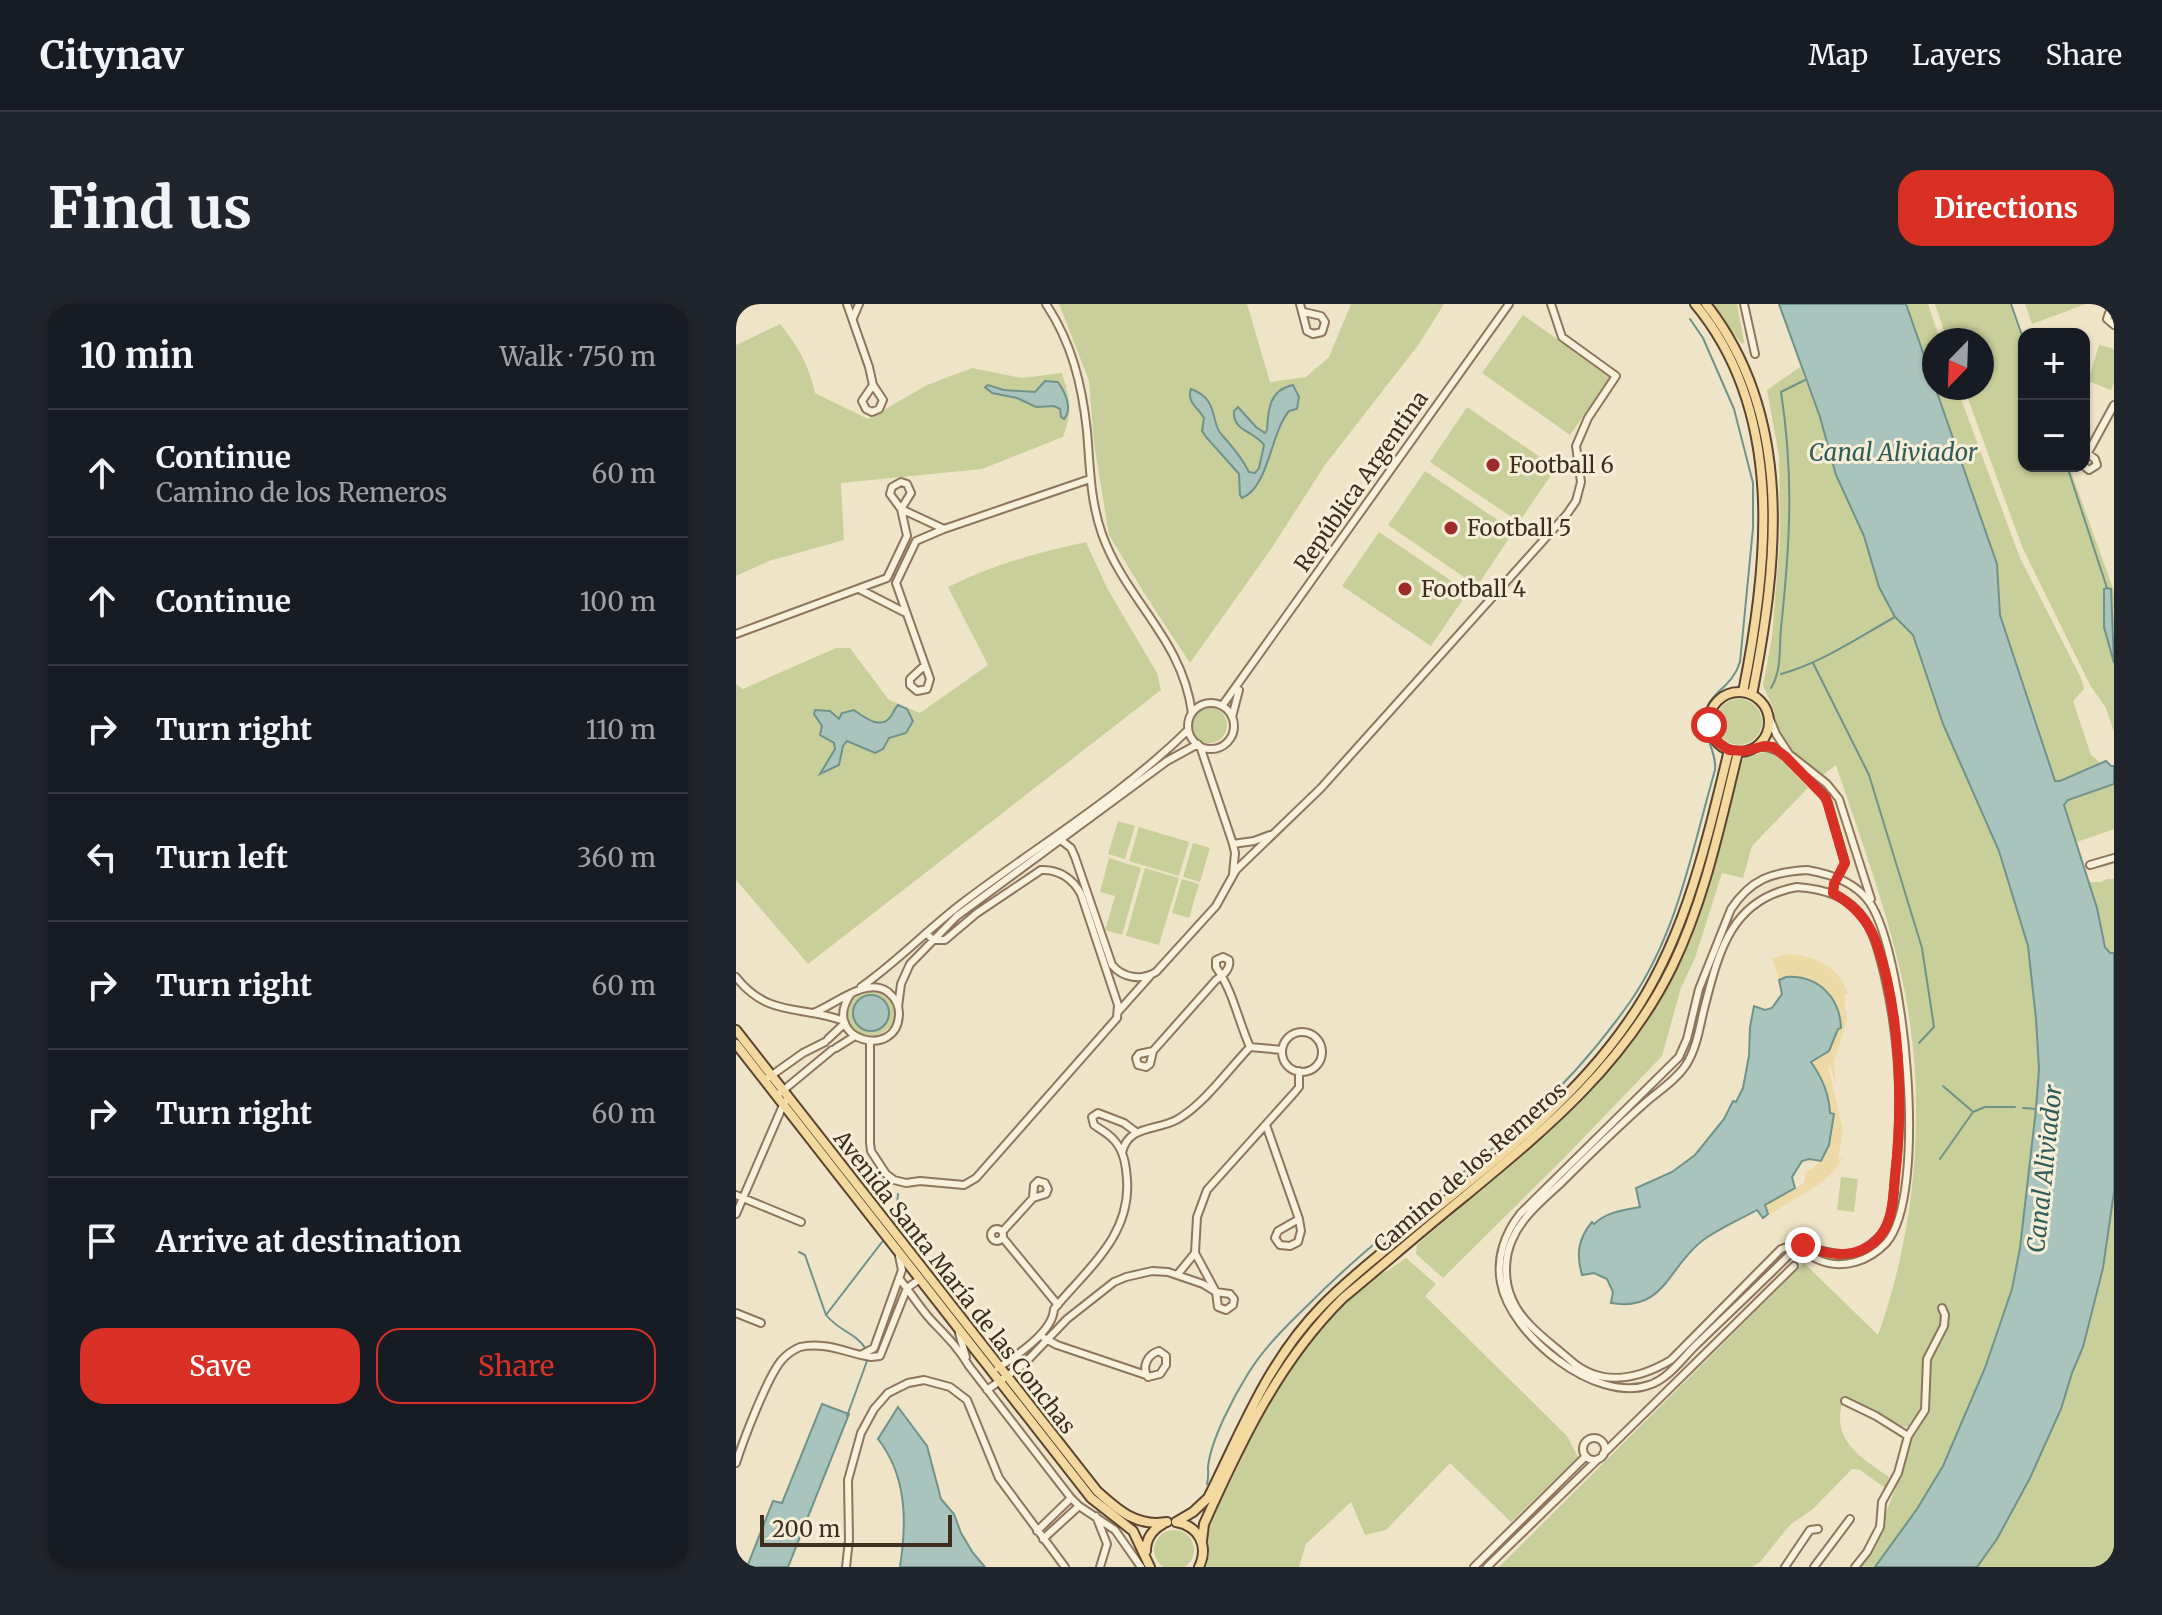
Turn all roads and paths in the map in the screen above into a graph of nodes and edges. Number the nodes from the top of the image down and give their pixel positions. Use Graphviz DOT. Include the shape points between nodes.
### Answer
graph roads {
  1 [pos="847,304"];
  2 [pos="859,304"];
  3 [pos="1046,304"];
  4 [pos="1300,304"];
  5 [pos="1509,304"];
  6 [pos="1551,304"];
  7 [pos="1695,304"];
  8 [pos="1706,304"];
  9 [pos="1744,304"];
  10 [pos="2114,311"];
  11 [pos="1304,312"];
  12 [pos="853,318"];
  13 [pos="2114,325"];
  14 [pos="1755,354"];
  15 [pos="873,385"];
  16 [pos="2114,405"];
  17 [pos="2090,449"];
  18 [pos="1090,479"];
  19 [pos="944,529"];
  20 [pos="907,536"];
  21 [pos="916,541"];
  22 [pos="887,578"];
  23 [pos="896,583"];
  24 [pos="861,590"];
  25 [pos="904,612"];
  26 [pos="736,636"];
  27 [pos="924,666"];
  28 [pos="1243,679"];
  29 [pos="1188,686"];
  30 [pos="1747,693"];
  31 [pos="1205,704"];
  32 [pos="1222,706"];
  33 [pos="1192,713"];
  34 [pos="1768,714"];
  35 [pos="1232,717"];
  36 [pos="1188,730"];
  37 [pos="1199,745"];
  38 [pos="1753,749"];
  39 [pos="1734,751"];
  40 [pos="1131,784"];
  41 [pos="1280,829"];
  42 [pos="1062,841"];
  43 [pos="1233,844"];
  44 [pos="1048,846"];
  45 [pos="2114,858"];
  46 [pos="2090,865"];
  47 [pos="1232,877"];
  48 [pos="1767,877"];
  49 [pos="1838,877"];
  50 [pos="1753,885"];
  51 [pos="1768,889"];
  52 [pos="1833,893"];
  53 [pos="1867,894"];
  54 [pos="1762,898"];
  55 [pos="966,904"];
  56 [pos="1852,906"];
  57 [pos="927,934"];
  58 [pos="933,940"];
  59 [pos="1150,976"];
  60 [pos="736,977"];
  61 [pos="861,987"];
  62 [pos="850,995"];
  63 [pos="898,1007"];
  64 [pos="1118,1012"];
  65 [pos="813,1013"];
  66 [pos="844,1022"];
  67 [pos="736,1030"];
  68 [pos="855,1036"];
  69 [pos="870,1041"];
  70 [pos="824,1042"];
  71 [pos="736,1044"];
  72 [pos="1250,1047"];
  73 [pos="1282,1050"];
  74 [pos="831,1051"];
  75 [pos="1153,1051"];
  76 [pos="803,1053"];
  77 [pos="813,1066"];
  78 [pos="1299,1071"];
  79 [pos="768,1078"];
  80 [pos="783,1097"];
  81 [pos="1266,1124"];
  82 [pos="1136,1132"];
  83 [pos="1122,1153"];
  84 [pos="739,1197"];
  85 [pos="1033,1198"];
  86 [pos="736,1214"];
  87 [pos="1299,1219"];
  88 [pos="801,1222"];
  89 [pos="897,1250"];
  90 [pos="1195,1253"];
  91 [pos="1794,1266"];
  92 [pos="1178,1274"];
  93 [pos="899,1278"];
  94 [pos="920,1279"];
  95 [pos="907,1288"];
  96 [pos="1063,1298"];
  97 [pos="1058,1305"];
  98 [pos="1942,1308"];
  99 [pos="1076,1312"];
  100 [pos="736,1313"];
  101 [pos="1052,1320"];
  102 [pos="761,1323"];
  103 [pos="957,1326"];
  104 [pos="1060,1326"];
  105 [pos="1039,1334"];
  106 [pos="1046,1340"];
  107 [pos="861,1355"];
  108 [pos="969,1366"];
  109 [pos="996,1369"];
  110 [pos="1647,1373"];
  111 [pos="1146,1375"];
  112 [pos="1625,1378"];
  113 [pos="1004,1379"];
  114 [pos="1649,1385"];
  115 [pos="1624,1388"];
  116 [pos="987,1390"];
  117 [pos="1845,1401"];
  118 [pos="1031,1421"];
  119 [pos="1019,1431"];
  120 [pos="1908,1436"];
  121 [pos="738,1453"];
  122 [pos="1586,1456"];
  123 [pos="1600,1456"];
  124 [pos="736,1463"];
  125 [pos="1071,1498"];
  126 [pos="1079,1506"];
  127 [pos="1096,1516"];
  128 [pos="1850,1519"];
  129 [pos="1172,1522"];
  130 [pos="1818,1529"];
  131 [pos="1037,1531"];
  132 [pos="1043,1539"];
  133 [pos="1202,1541"];
  134 [pos="1146,1556"];
  135 [pos="846,1567"];
  136 [pos="1065,1567"];
  137 [pos="1100,1567"];
  138 [pos="1141,1567"];
  139 [pos="1150,1567"];
  140 [pos="1199,1567"];
  141 [pos="1474,1567"];
  142 [pos="1487,1567"];
  143 [pos="1785,1567"];
  144 [pos="1814,1567"];
  145 [pos="1855,1567"];
  1 -- 12 [label="street"];
  2 -- 12 [label="street"];
  3 -- 18 [label="street" via="1079,377"];
  4 -- 11 [label="street"];
  5 -- 28 [label="street, República Argentina"];
  6 -- 41 [label="street" via="1562,337 1616,376 1576,446 1581,482 1576,501"];
  7 -- 30 [label="main road" via="1735,367 1759,448 1760,577"];
  8 -- 30 [label="main road" via="1746,369 1770,449 1769,578 1763,639"];
  9 -- 14 [label="street"];
  10 -- 13 [label="street" via="2107,319"];
  12 -- 15 [label="street"];
  16 -- 17 [label="street"];
  18 -- 19 [label="street"];
  18 -- 29 [label="street" via="1114,564 1171,649"];
  19 -- 20 [label="street" via="901,509"];
  19 -- 21 [label="street"];
  20 -- 21 [label="street"];
  20 -- 22 [label="street"];
  21 -- 23 [label="street"];
  22 -- 23 [label="street"];
  22 -- 24 [label="street"];
  23 -- 25 [label="street"];
  24 -- 25 [label="street"];
  24 -- 26 [label="street"];
  25 -- 27 [label="street"];
  28 -- 32 [label="street, República Argentina"];
  28 -- 35 [label="street, República Argentina"];
  29 -- 31 [label="street"];
  29 -- 33 [label="street"];
  30 -- 34 [label="main road" via="1760,700"];
  30 -- 39 [label="main road" via="1722,697 1709,717 1715,740"];
  31 -- 32 [label="street"];
  31 -- 33 [label="street"];
  32 -- 35 [label="street"];
  33 -- 36 [label="street"];
  34 -- 38 [label="main road" via="1768,730"];
  34 -- 53 [label="street" via="1789,754 1835,791"];
  35 -- 37 [label="street" via="1228,741 1215,748"];
  36 -- 37 [label="street"];
  36 -- 40 [label="street"];
  37 -- 40 [label="street"];
  37 -- 43 [label="street"];
  38 -- 39 [label="main road"];
  38 -- 49 [label="street" via="1764,746 1781,752 1826,798 1845,859"];
  39 -- 129 [label="main road, Camino de los Remeros" via="1686,909 1662,966 1628,1023 1584,1078 1539,1122 1321,1307 1271,1369 1208,1498"];
  39 -- 133 [label="main road, Camino de los Remeros" via="1692,921 1636,1028 1546,1129 1315,1327 1261,1406 1204,1524"];
  40 -- 42 [label="street"];
  40 -- 44 [label="street"];
  41 -- 43 [label="street"];
  41 -- 47 [label="street"];
  42 -- 44 [label="street"];
  42 -- 59 [label="street" via="1075,857 1112,965 1122,974"];
  43 -- 47 [label="street"];
  44 -- 55 [label="street"];
  45 -- 46 [label="street"];
  47 -- 59 [label="street" via="1216,906"];
  48 -- 49 [label="street" via="1807,870"];
  48 -- 50 [label="street"];
  48 -- 51 [label="street"];
  49 -- 52 [label="street"];
  49 -- 53 [label="street"];
  50 -- 54 [label="street"];
  50 -- 115 [label="street" via="1731,909 1679,1057 1520,1214 1501,1255 1501,1285 1520,1324 1574,1372"];
  51 -- 52 [label="street"];
  51 -- 54 [label="street"];
  52 -- 56 [label="street"];
  53 -- 56 [label="street"];
  53 -- 114 [label="street" via="1894,971 1908,1070 1906,1168 1898,1224 1877,1251 1851,1263 1792,1252 1673,1369"];
  54 -- 112 [label="street" via="1741,915 1727,938 1691,1056 1681,1072 1524,1219 1509,1248 1507,1284 1524,1319 1574,1364 1601,1376"];
  55 -- 57 [label="street"];
  55 -- 58 [label="street"];
  56 -- 110 [label="street" via="1876,942 1891,1005 1899,1100 1891,1216 1881,1235 1854,1253 1835,1255 1792,1244 1781,1249 1671,1360"];
  57 -- 58 [label="street"];
  57 -- 61 [label="street"];
  58 -- 63 [label="street" via="905,972"];
  58 -- 64 [label="street" via="945,940 1041,870 1059,873 1081,894"];
  59 -- 64 [label="street"];
  60 -- 65 [label="street" via="760,1001"];
  61 -- 62 [label="street"];
  61 -- 63 [label="street" via="884,989"];
  62 -- 65 [label="street"];
  62 -- 66 [label="street"];
  63 -- 69 [label="street" via="893,1031"];
  64 -- 69 [label="street" via="1114,1024 964,1185 899,1183 877,1162 870,1143"];
  65 -- 66 [label="street"];
  66 -- 68 [label="street"];
  66 -- 70 [label="street"];
  67 -- 79 [label="main road, Avenida Santa María de las Conchas"];
  68 -- 69 [label="street"];
  68 -- 74 [label="street"];
  70 -- 74 [label="street"];
  70 -- 76 [label="street"];
  71 -- 79 [label="main road, Avenida Santa María de las Conchas"];
  72 -- 73 [label="street"];
  72 -- 75 [label="street" via="1222,976"];
  72 -- 82 [label="street" via="1180,1118"];
  73 -- 78 [label="street" via="1289,1066"];
  73 -- 78 [label="street" via="1296,1033 1318,1039 1319,1062"];
  74 -- 77 [label="street"];
  76 -- 77 [label="street"];
  76 -- 79 [label="street"];
  77 -- 80 [label="street"];
  78 -- 81 [label="street" via="1299,1087"];
  79 -- 80 [label="main road, Avenida Santa María de las Conchas"];
  80 -- 84 [label="street"];
  80 -- 89 [label="main road, Avenida Santa María de las Conchas"];
  80 -- 109 [label="main road, Avenida Santa María de las Conchas"];
  81 -- 87 [label="street"];
  81 -- 90 [label="street" via="1207,1190 1197,1217"];
  82 -- 83 [label="street"];
  82 -- 83 [label="street" via="1106,1115 1094,1115 1094,1125 1113,1138"];
  83 -- 96 [label="street" via="1128,1192 1121,1223 1114,1239"];
  84 -- 86 [label="street"];
  84 -- 88 [label="street"];
  85 -- 97 [label="street" via="1003,1235"];
  87 -- 87 [label="street" via="1298,1242 1280,1245 1278,1231"];
  89 -- 93 [label="street"];
  89 -- 94 [label="main road, Avenida Santa María de las Conchas"];
  90 -- 92 [label="street"];
  90 -- 92 [label="street" via="1216,1292"];
  91 -- 123 [label="street"];
  92 -- 99 [label="street" via="1152,1271 1126,1277"];
  93 -- 95 [label="street"];
  93 -- 107 [label="street" via="874,1348"];
  94 -- 95 [label="street"];
  94 -- 103 [label="main road, Avenida Santa María de las Conchas"];
  95 -- 107 [label="street" via="880,1356"];
  95 -- 108 [label="street"];
  96 -- 97 [label="street"];
  96 -- 99 [label="street"];
  97 -- 101 [label="street"];
  98 -- 120 [label="street" via="1944,1326 1927,1359 1925,1410"];
  99 -- 104 [label="street"];
  100 -- 102 [label="street"];
  101 -- 104 [label="street"];
  101 -- 105 [label="street"];
  103 -- 108 [label="street"];
  103 -- 109 [label="main road, Avenida Santa María de las Conchas"];
  104 -- 106 [label="street"];
  105 -- 106 [label="street"];
  105 -- 109 [label="street"];
  106 -- 111 [label="street"];
  106 -- 113 [label="street"];
  107 -- 121 [label="street" via="825,1345 792,1351 777,1366"];
  108 -- 116 [label="street"];
  109 -- 113 [label="main road, Avenida Santa María de las Conchas"];
  110 -- 112 [label="street"];
  110 -- 114 [label="street"];
  111 -- 111 [label="street" via="1163,1370 1167,1362 1162,1351 1149,1356"];
  112 -- 115 [label="street"];
  113 -- 116 [label="street"];
  113 -- 118 [label="main road, Avenida Santa María de las Conchas"];
  113 -- 129 [label="main road, Avenida Santa María de las Conchas" via="1097,1491 1130,1518"];
  114 -- 115 [label="street"];
  116 -- 119 [label="street"];
  117 -- 120 [label="street"];
  118 -- 119 [label="street"];
  118 -- 134 [label="main road, Avenida Santa María de las Conchas" via="1091,1498 1133,1531"];
  119 -- 125 [label="street"];
  120 -- 145 [label="street" via="1898,1473 1882,1502 1880,1527"];
  121 -- 124 [label="street"];
  122 -- 123 [label="street"];
  122 -- 123 [label="street" via="1584,1445 1591,1438 1604,1444"];
  122 -- 141 [label="street"];
  123 -- 142 [label="street"];
  125 -- 126 [label="street"];
  125 -- 131 [label="street"];
  126 -- 127 [label="street"];
  126 -- 132 [label="street"];
  127 -- 137 [label="street" via="1107,1544"];
  127 -- 138 [label="street" via="1123,1538"];
  128 -- 144 [label="street"];
  129 -- 133 [label="main road" via="1192,1528"];
  129 -- 134 [label="main road, Camino de los Remeros" via="1152,1531"];
  130 -- 143 [label="street" via="1810,1530"];
  131 -- 132 [label="street"];
  131 -- 135 [label="street" via="993,1466 967,1400 941,1383 916,1381 888,1393 861,1433 848,1480"];
  132 -- 136 [label="street"];
  133 -- 140 [label="main road, Camino de los Remeros"];
  134 -- 139 [label="main road, Avenida Santa María de las Conchas"];
}
